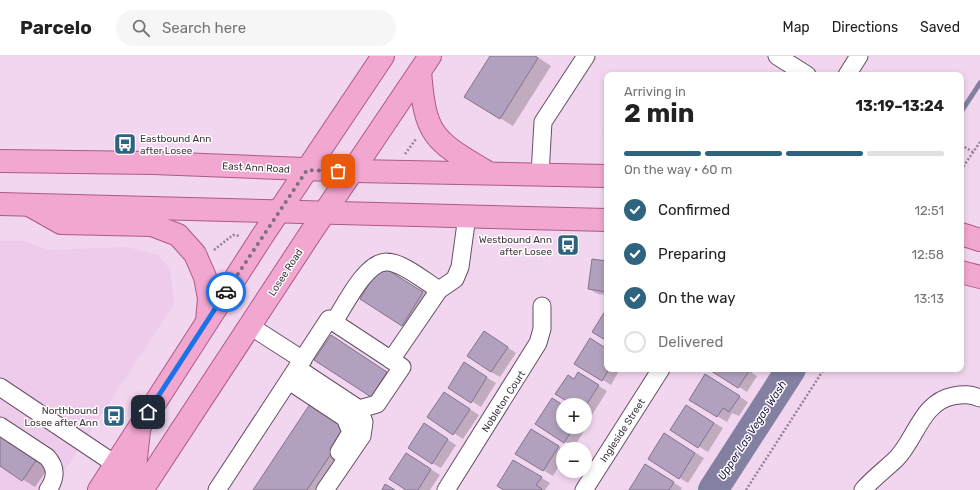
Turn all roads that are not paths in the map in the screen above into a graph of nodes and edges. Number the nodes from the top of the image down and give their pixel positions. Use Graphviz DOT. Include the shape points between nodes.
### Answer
graph roads {
  1 [pos="383,56"];
  2 [pos="586,56"];
  3 [pos="777,56"];
  4 [pos="859,56"];
  5 [pos="425,64"];
  6 [pos="802,72"];
  7 [pos="849,72"];
  8 [pos="0,162"];
  9 [pos="307,170"];
  10 [pos="354,171"];
  11 [pos="489,174"];
  12 [pos="540,174"];
  13 [pos="604,176"];
  14 [pos="0,204"];
  15 [pos="28,204"];
  16 [pos="279,211"];
  17 [pos="325,212"];
  18 [pos="467,216"];
  19 [pos="604,220"];
  20 [pos="964,235"];
  21 [pos="980,240"];
  22 [pos="964,273"];
  23 [pos="980,277"];
  24 [pos="439,290"];
  25 [pos="542,306"];
  26 [pos="207,321"];
  27 [pos="334,322"];
  28 [pos="250,326"];
  29 [pos="391,360"];
  30 [pos="296,370"];
  31 [pos="659,372"];
  32 [pos="0,387"];
  33 [pos="980,398"];
  34 [pos="359,409"];
  35 [pos="140,425"];
  36 [pos="0,426"];
  37 [pos="115,464"];
  38 [pos="48,490"];
  39 [pos="99,490"];
  40 [pos="121,490"];
  41 [pos="142,490"];
  42 [pos="217,490"];
  43 [pos="324,490"];
  44 [pos="446,490"];
  45 [pos="584,490"];
  46 [pos="863,490"];
  1 -- 9 [label="main road"];
  2 -- 12 [label="street" via="543,122"];
  3 -- 6 [label="street"];
  4 -- 7 [label="street"];
  5 -- 10 [label="main road, Losee Road"];
  5 -- 11 [label="main road" via="423,104 434,134 453,152"];
  8 -- 9 [label="main road, East Ann Road" via="153,163"];
  9 -- 10 [label="main road, East Ann Road"];
  9 -- 16 [label="main road"];
  10 -- 11 [label="main road, East Ann Road"];
  10 -- 17 [label="main road, Losee Road"];
  11 -- 12 [label="main road, East Ann Road"];
  12 -- 13 [label="main road, East Ann Road"];
  14 -- 15 [label="main road"];
  15 -- 16 [label="main road"];
  15 -- 26 [label="main road" via="61,223 152,225 178,235 195,254 205,277 209,298"];
  16 -- 17 [label="main road"];
  16 -- 26 [label="main road"];
  17 -- 18 [label="main road"];
  17 -- 28 [label="main road, Losee Road"];
  18 -- 19 [label="main road"];
  18 -- 24 [label="street" via="460,267 455,278"];
  20 -- 21 [label="main road"];
  22 -- 23 [label="main road"];
  24 -- 27 [label="street" via="401,266 388,262 378,263 368,269"];
  24 -- 29 [label="street"];
  25 -- 44 [label="street, Nobleton Court" via="542,329 538,344"];
  26 -- 35 [label="main road"];
  27 -- 29 [label="street"];
  27 -- 30 [label="street" via="329,319"];
  28 -- 30 [label="street"];
  28 -- 41 [label="main road, Losee Road"];
  29 -- 34 [label="street" via="402,367 377,404"];
  30 -- 34 [label="street"];
  30 -- 42 [label="street"];
  30 -- 43 [label="street" via="345,418 351,432 326,473"];
  31 -- 45 [label="street, Ingleside Street"];
  32 -- 37 [label="street"];
  33 -- 46 [label="street" via="969,394 945,398 935,403 897,458"];
  34 -- 43 [label="street" via="364,422 362,436"];
  35 -- 37 [label="main road"];
  35 -- 40 [label="main road" via="135,467"];
  36 -- 38 [label="street" via="47,457 53,464 55,473"];
  37 -- 39 [label="main road"];
}
